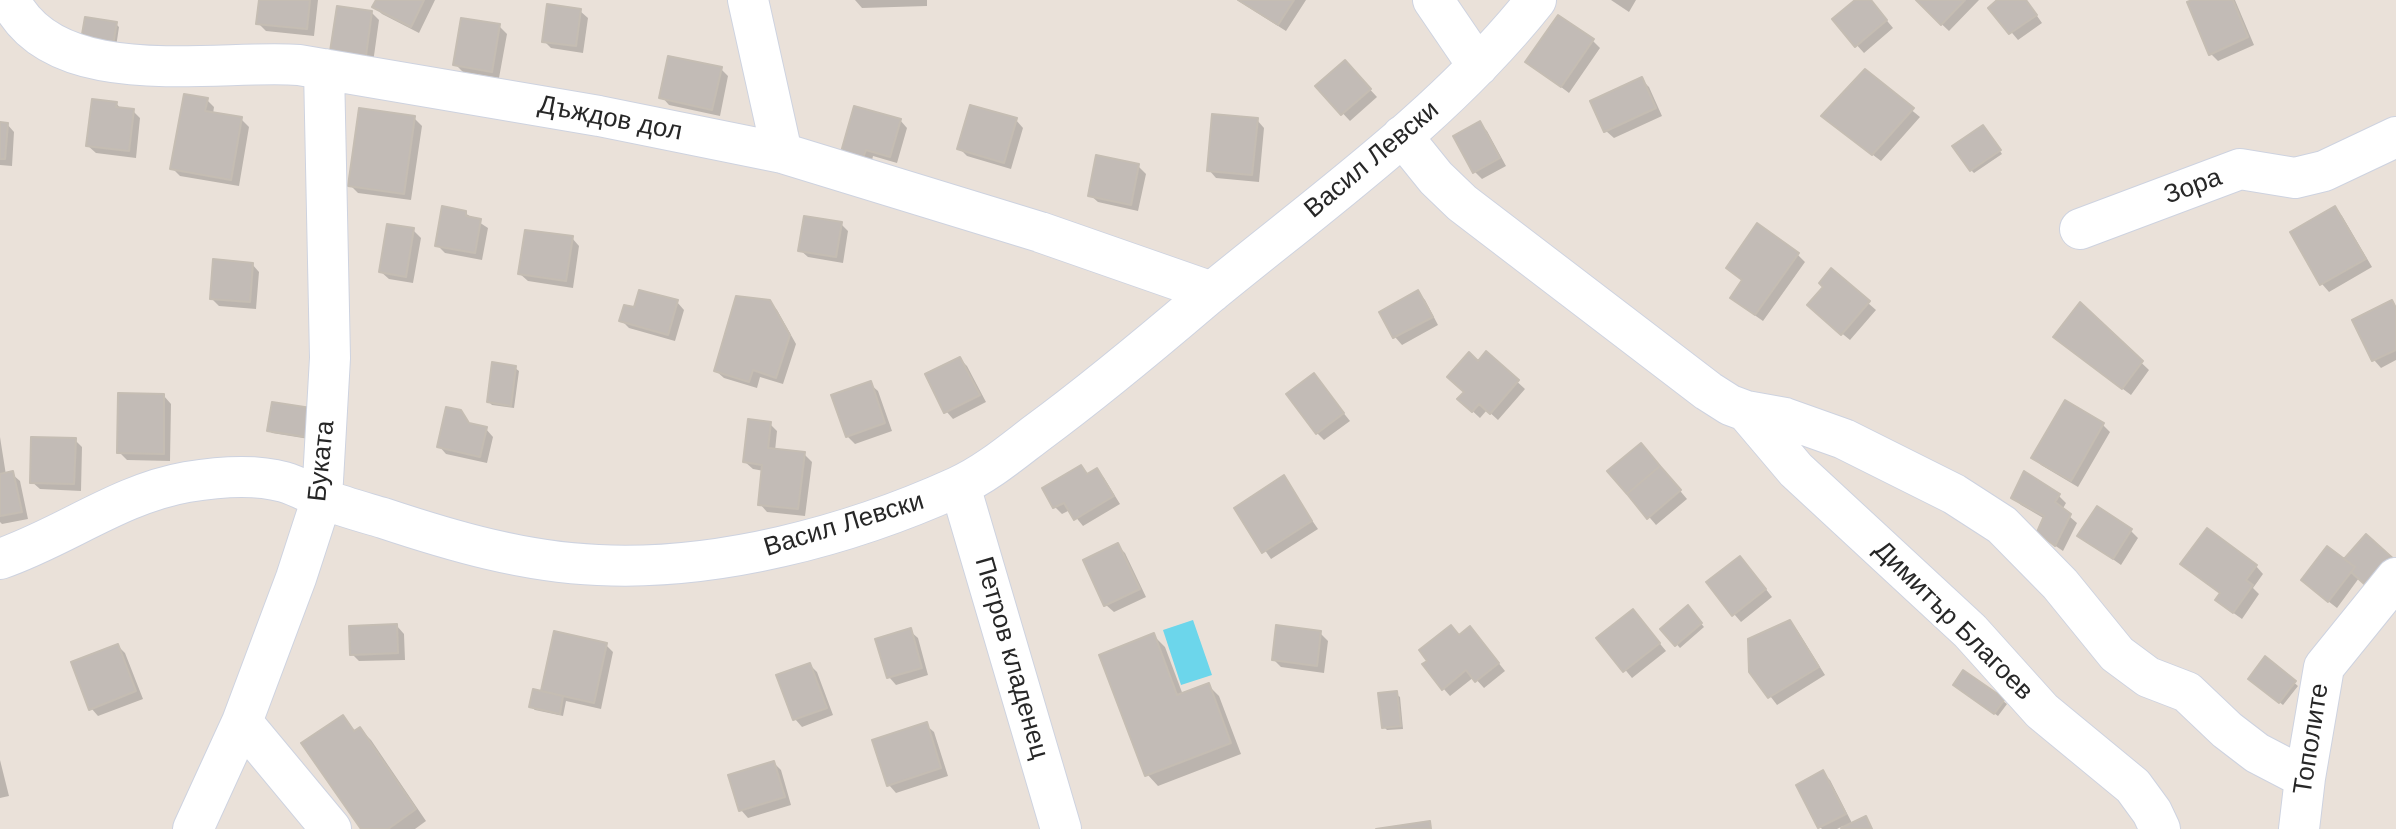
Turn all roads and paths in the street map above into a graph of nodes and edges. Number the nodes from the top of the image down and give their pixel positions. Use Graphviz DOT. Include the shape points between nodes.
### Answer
graph roads {
  1 [pos="10,0"];
  2 [pos="748,0"];
  3 [pos="1433,0"];
  4 [pos="1536,0"];
  5 [pos="1478,66"];
  6 [pos="324,69"];
  7 [pos="1402,136"];
  8 [pos="2396,137"];
  9 [pos="782,153"];
  10 [pos="2080,229"];
  11 [pos="1212,292"];
  12 [pos="1746,411"];
  13 [pos="960,486"];
  14 [pos="322,498"];
  15 [pos="0,559"];
  16 [pos="2396,578"];
  17 [pos="242,722"];
  18 [pos="2305,778"];
  19 [pos="193,829"];
  20 [pos="331,829"];
  21 [pos="1061,829"];
  22 [pos="2160,829"];
  23 [pos="2299,829"];
  1 -- 6 [label="street, Дъждов дол" via="41,38 108,61 152,67 268,63"];
  2 -- 9 [label="street"];
  3 -- 5 [label="street"];
  4 -- 5 [label="street, Васил Левски"];
  5 -- 7 [label="street, Васил Левски"];
  6 -- 9 [label="street, Дъждов дол"];
  6 -- 14 [label="street, Буката" via="330,358"];
  7 -- 11 [label="street, Васил Левски"];
  7 -- 12 [label="street, Димитър Благоев" via="1462,203 1708,391"];
  8 -- 10 [label="street, Зора" via="2324,171 2295,178 2240,169"];
  9 -- 11 [label="street, Дъждов дол" via="1040,232"];
  11 -- 13 [label="street, Васил Левски" via="1057,418"];
  12 -- 18 [label="street, Димитър Благоев" via="1844,439 1954,494 2002,525 2060,584 2117,654 2148,677 2187,692 2257,753"];
  12 -- 22 [label="street, Димитър Благоев" via="1796,470 1970,631 2042,711 2133,786"];
  13 -- 14 [label="street, Васил Левски" via="794,544 711,560 635,566 516,554 444,538"];
  13 -- 21 [label="street, Петров кладенец"];
  14 -- 15 [label="street, Васил Левски" via="281,481 253,477 186,482 103,510"];
  14 -- 17 [label="street, Буката"];
  16 -- 18 [label="street, Тополите" via="2324,667"];
  17 -- 19 [label="street, Буката"];
  17 -- 20 [label="street"];
  18 -- 23 [label="street, Тополите"];
}
